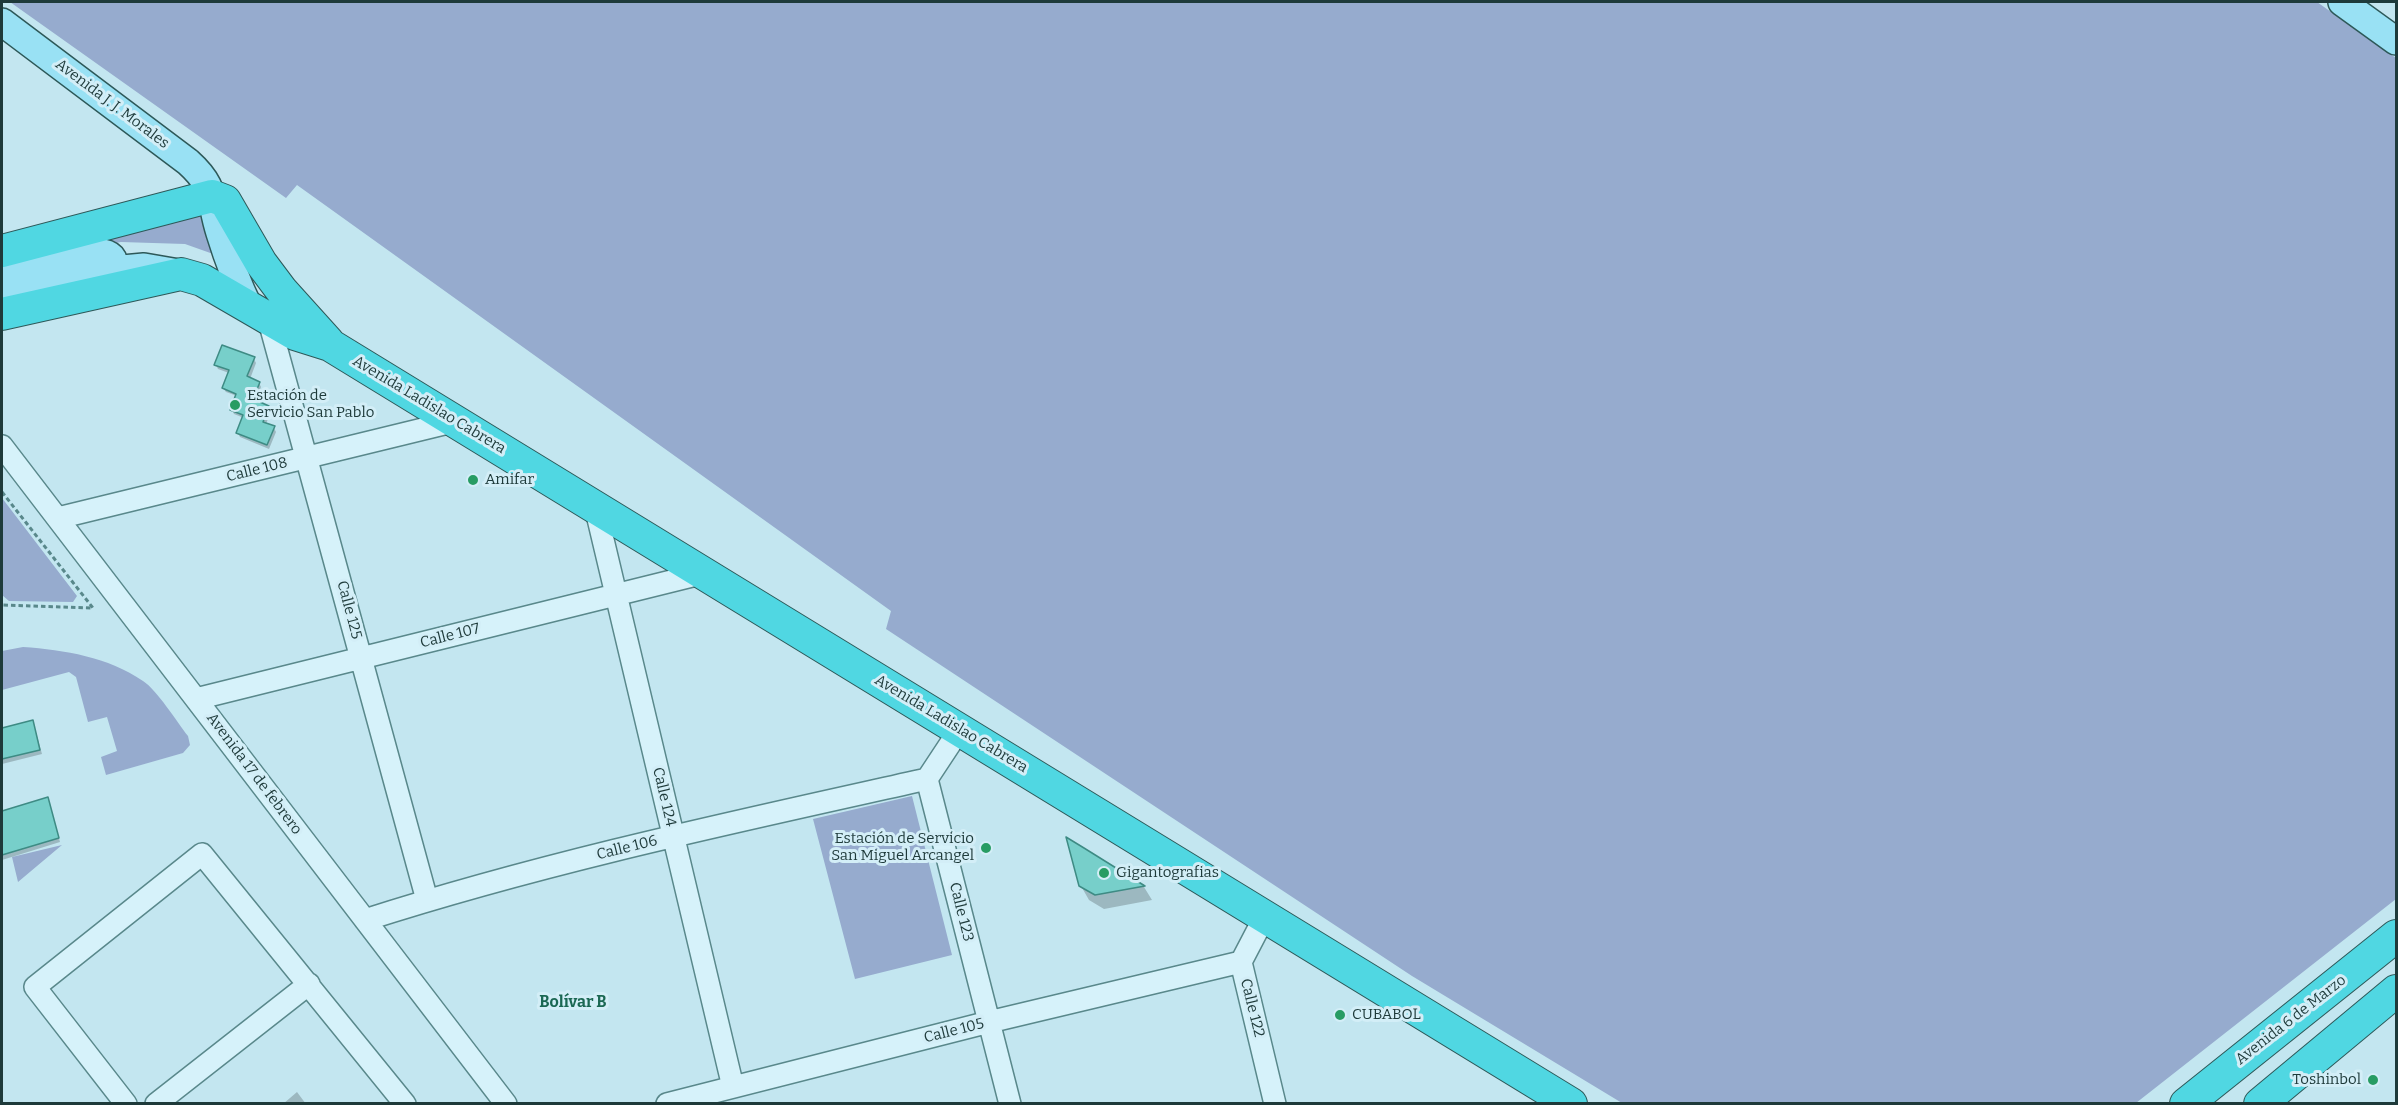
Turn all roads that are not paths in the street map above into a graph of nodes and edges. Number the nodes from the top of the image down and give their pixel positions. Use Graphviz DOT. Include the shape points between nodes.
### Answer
graph roads {
  1 [pos="2342,2"];
  2 [pos="2,22"];
  3 [pos="2397,40"];
  4 [pos="212,195"];
  5 [pos="2,251"];
  6 [pos="107,262"];
  7 [pos="181,274"];
  8 [pos="2,278"];
  9 [pos="2,298"];
  10 [pos="2,314"];
  11 [pos="259,314"];
  12 [pos="330,345"];
  13 [pos="456,421"];
  14 [pos="2,446"];
  15 [pos="308,457"];
  16 [pos="595,506"];
  17 [pos="58,518"];
  18 [pos="704,573"];
  19 [pos="616,594"];
  20 [pos="362,658"];
  21 [pos="196,699"];
  22 [pos="960,729"];
  23 [pos="927,779"];
  24 [pos="674,836"];
  25 [pos="427,900"];
  26 [pos="1265,916"];
  27 [pos="365,920"];
  28 [pos="2397,936"];
  29 [pos="1241,962"];
  30 [pos="309,984"];
  31 [pos="2397,991"];
  32 [pos="989,1022"];
  33 [pos="733,1087"];
  34 [pos="1569,1103"];
  35 [pos="126,1104"];
  36 [pos="156,1104"];
  37 [pos="405,1104"];
  38 [pos="506,1104"];
  39 [pos="667,1104"];
  40 [pos="1010,1104"];
  41 [pos="1275,1104"];
  42 [pos="2186,1104"];
  43 [pos="2260,1104"];
  1 -- 3 [label="main road"];
  2 -- 4 [label="main road, Avenida J. J. Morales" via="188,162 203,175"];
  4 -- 5 [label="highway"];
  4 -- 11 [label="main road, Avenida J. J. Morales" via="237,283"];
  4 -- 12 [label="highway, Avenida Ladislao Cabrera" via="225,201 261,263"];
  6 -- 7 [label="main road, Avenida Ladislao Cabrera"];
  6 -- 8 [label="main road, Avenida Ladislao Cabrera"];
  6 -- 9 [label="main road, Avenida Ladislao Cabrera"];
  7 -- 10 [label="highway"];
  7 -- 11 [label="highway, Avenida Ladislao Cabrera" via="202,280"];
  11 -- 12 [label="highway, Avenida Ladislao Cabrera" via="295,334"];
  11 -- 15 [label="street, Calle 125"];
  12 -- 13 [label="highway, Avenida Ladislao Cabrera"];
  13 -- 15 [label="street, Calle 108"];
  13 -- 16 [label="highway, Avenida Ladislao Cabrera"];
  14 -- 17 [label="street, Avenida 17 de febrero"];
  15 -- 17 [label="street, Calle 108"];
  15 -- 20 [label="street, Calle 125"];
  16 -- 18 [label="highway, Avenida Ladislao Cabrera"];
  16 -- 19 [label="street, Calle 124"];
  17 -- 21 [label="street, Avenida 17 de febrero"];
  18 -- 19 [label="street, Calle 107"];
  18 -- 22 [label="highway, Avenida Ladislao Cabrera"];
  19 -- 20 [label="street, Calle 107"];
  19 -- 24 [label="street, Calle 124"];
  20 -- 21 [label="street, Calle 107"];
  20 -- 25 [label="street, Calle 125"];
  21 -- 27 [label="street, Avenida 17 de febrero"];
  22 -- 23 [label="street"];
  22 -- 26 [label="highway, Avenida Ladislao Cabrera"];
  23 -- 24 [label="street, Calle 106"];
  23 -- 32 [label="street, Calle 123"];
  24 -- 25 [label="street, Calle 106"];
  24 -- 33 [label="street, Calle 124"];
  25 -- 27 [label="street, Calle 106"];
  26 -- 29 [label="street, Calle 122"];
  26 -- 34 [label="highway, Avenida Ladislao Cabrera"];
  27 -- 38 [label="street, Avenida 17 de febrero"];
  28 -- 42 [label="highway, Avenida 6 de Marzo"];
  29 -- 32 [label="street, Calle 105"];
  29 -- 41 [label="street, Calle 122"];
  30 -- 35 [label="street" via="202,854 35,987"];
  30 -- 36 [label="street"];
  30 -- 37 [label="street"];
  31 -- 43 [label="highway"];
  32 -- 33 [label="street, Calle 105"];
  32 -- 40 [label="street, Calle 123"];
  33 -- 39 [label="street, Calle 105"];
}
